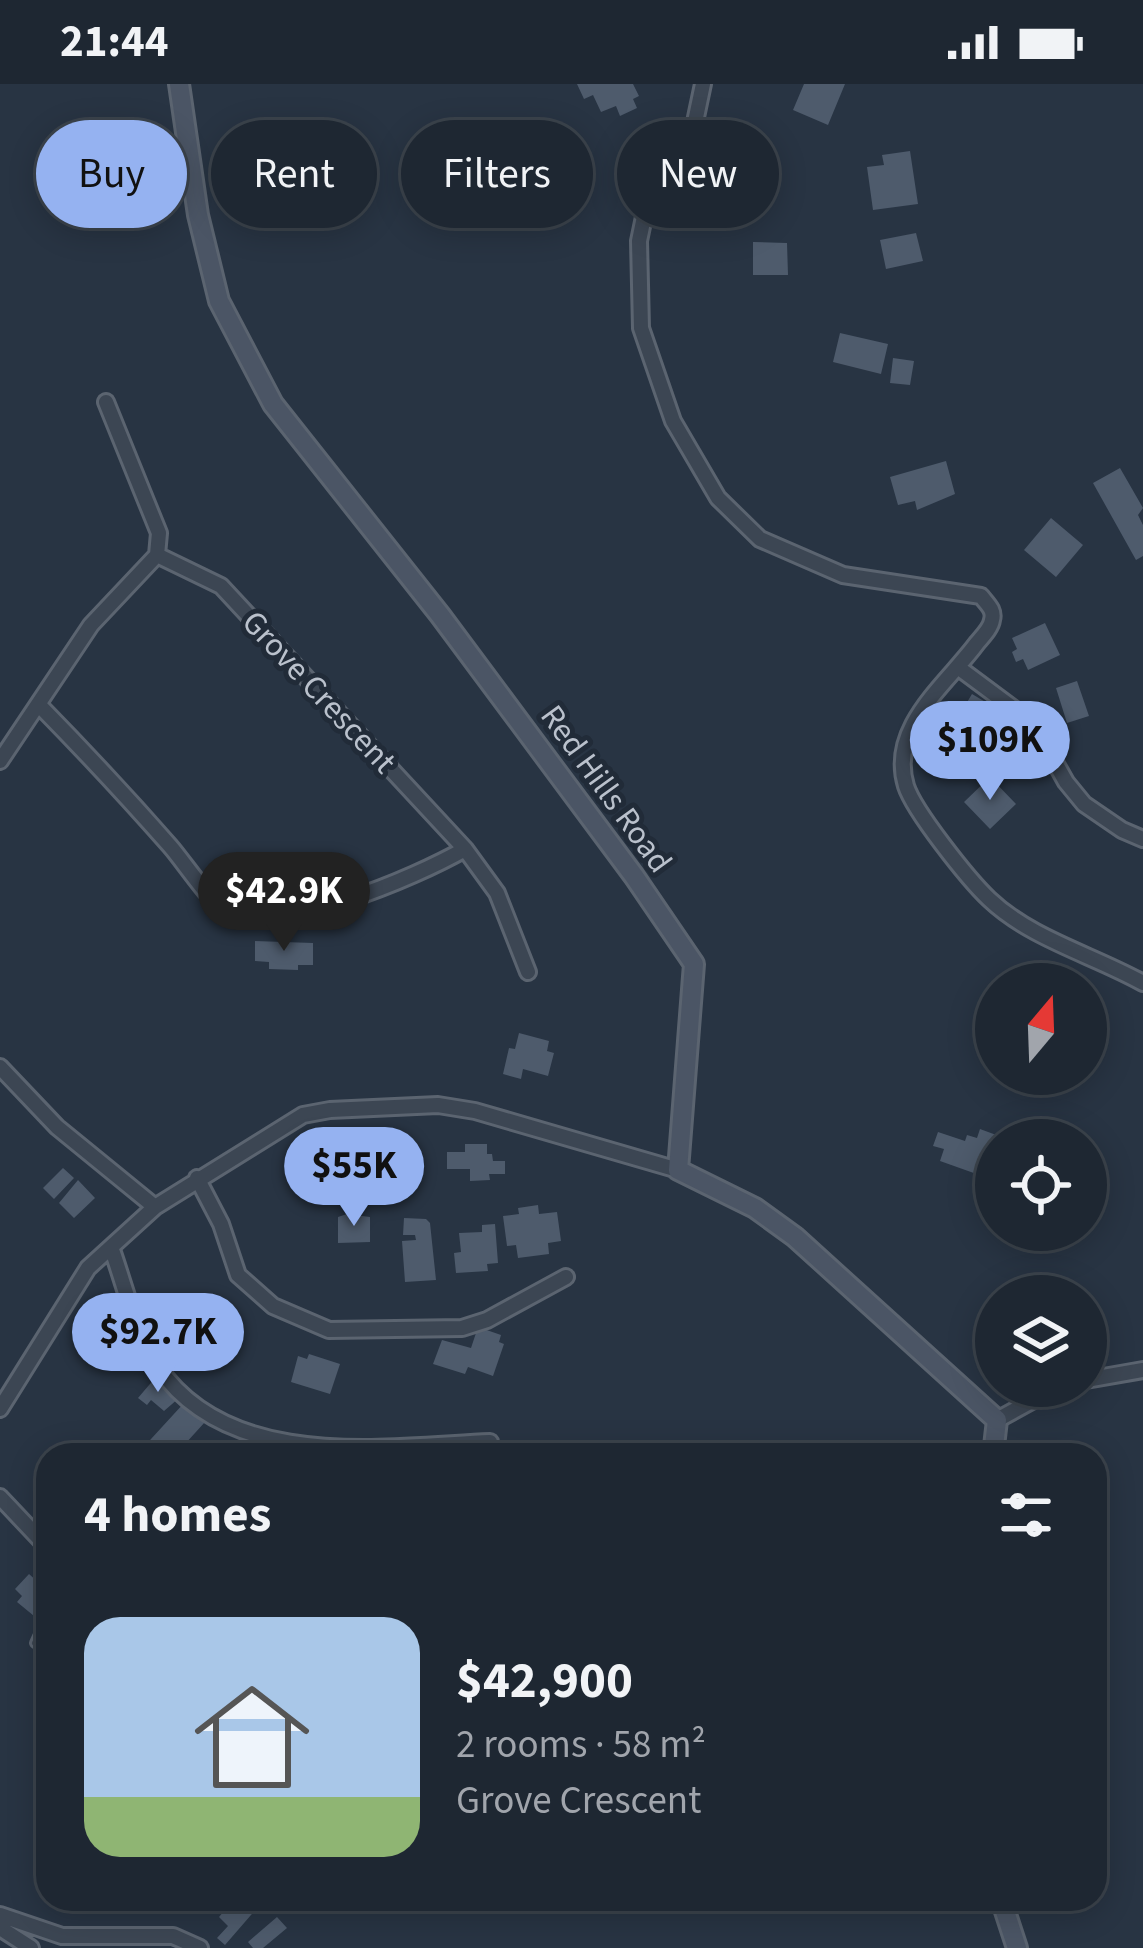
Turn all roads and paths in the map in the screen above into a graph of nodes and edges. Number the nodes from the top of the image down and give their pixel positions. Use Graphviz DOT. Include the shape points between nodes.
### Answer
graph roads {
  1 [pos="179,84"];
  2 [pos="703,84"];
  3 [pos="106,402"];
  4 [pos="157,555"];
  5 [pos="959,668"];
  6 [pos="39,705"];
  7 [pos="0,761"];
  8 [pos="1143,839"];
  9 [pos="465,850"];
  10 [pos="528,972"];
  11 [pos="1143,983"];
  12 [pos="0,1067"];
  13 [pos="678,1170"];
  14 [pos="197,1178"];
  15 [pos="155,1207"];
  16 [pos="111,1247"];
  17 [pos="566,1276"];
  18 [pos="1143,1370"];
  19 [pos="1107,1376"];
  20 [pos="1021,1407"];
  21 [pos="0,1409"];
  22 [pos="997,1420"];
  23 [pos="490,1442"];
  24 [pos="300,1443"];
  25 [pos="467,1443"];
  26 [pos="994,1443"];
  27 [pos="0,1497"];
  28 [pos="35,1533"];
  29 [pos="1004,1911"];
  30 [pos="0,1916"];
  31 [pos="0,1928"];
  32 [pos="31,1948"];
  33 [pos="200,1948"];
  34 [pos="1017,1948"];
  1 -- 13 [label="main road, Red Hills Road" via="219,301 273,404 440,615 694,964"];
  2 -- 5 [label="street" via="695,122 651,183 639,241 641,328 673,422 718,498 760,538 843,575 981,596 992,623"];
  3 -- 4 [label="street" via="159,533"];
  4 -- 6 [label="street" via="91,625"];
  4 -- 9 [label="street, Grove Crescent" via="220,586"];
  5 -- 8 [label="street" via="1033,723 1084,804"];
  5 -- 11 [label="street" via="927,699 912,729 907,787 989,899 1027,927"];
  6 -- 7 [label="street"];
  6 -- 9 [label="street" via="222,907 254,919 328,906"];
  9 -- 10 [label="street, Grove Crescent" via="497,893"];
  12 -- 15 [label="street" via="57,1127"];
  13 -- 14 [label="street" via="438,1106 303,1115"];
  13 -- 22 [label="main road" via="795,1237"];
  14 -- 15 [label="street"];
  14 -- 17 [label="street" via="238,1275 273,1306 329,1330 462,1328"];
  15 -- 16 [label="street"];
  16 -- 21 [label="street" via="88,1268"];
  16 -- 24 [label="street" via="139,1328 180,1395 218,1420"];
  18 -- 19 [label="street"];
  20 -- 22 [label="street"];
  22 -- 26 [label="main road"];
  23 -- 25 [label="street"];
  27 -- 28 [label="street"];
  29 -- 34 [label="main road"];
  30 -- 33 [label="street" via="62,1936 172,1936"];
  31 -- 32 [label="street"];
}
